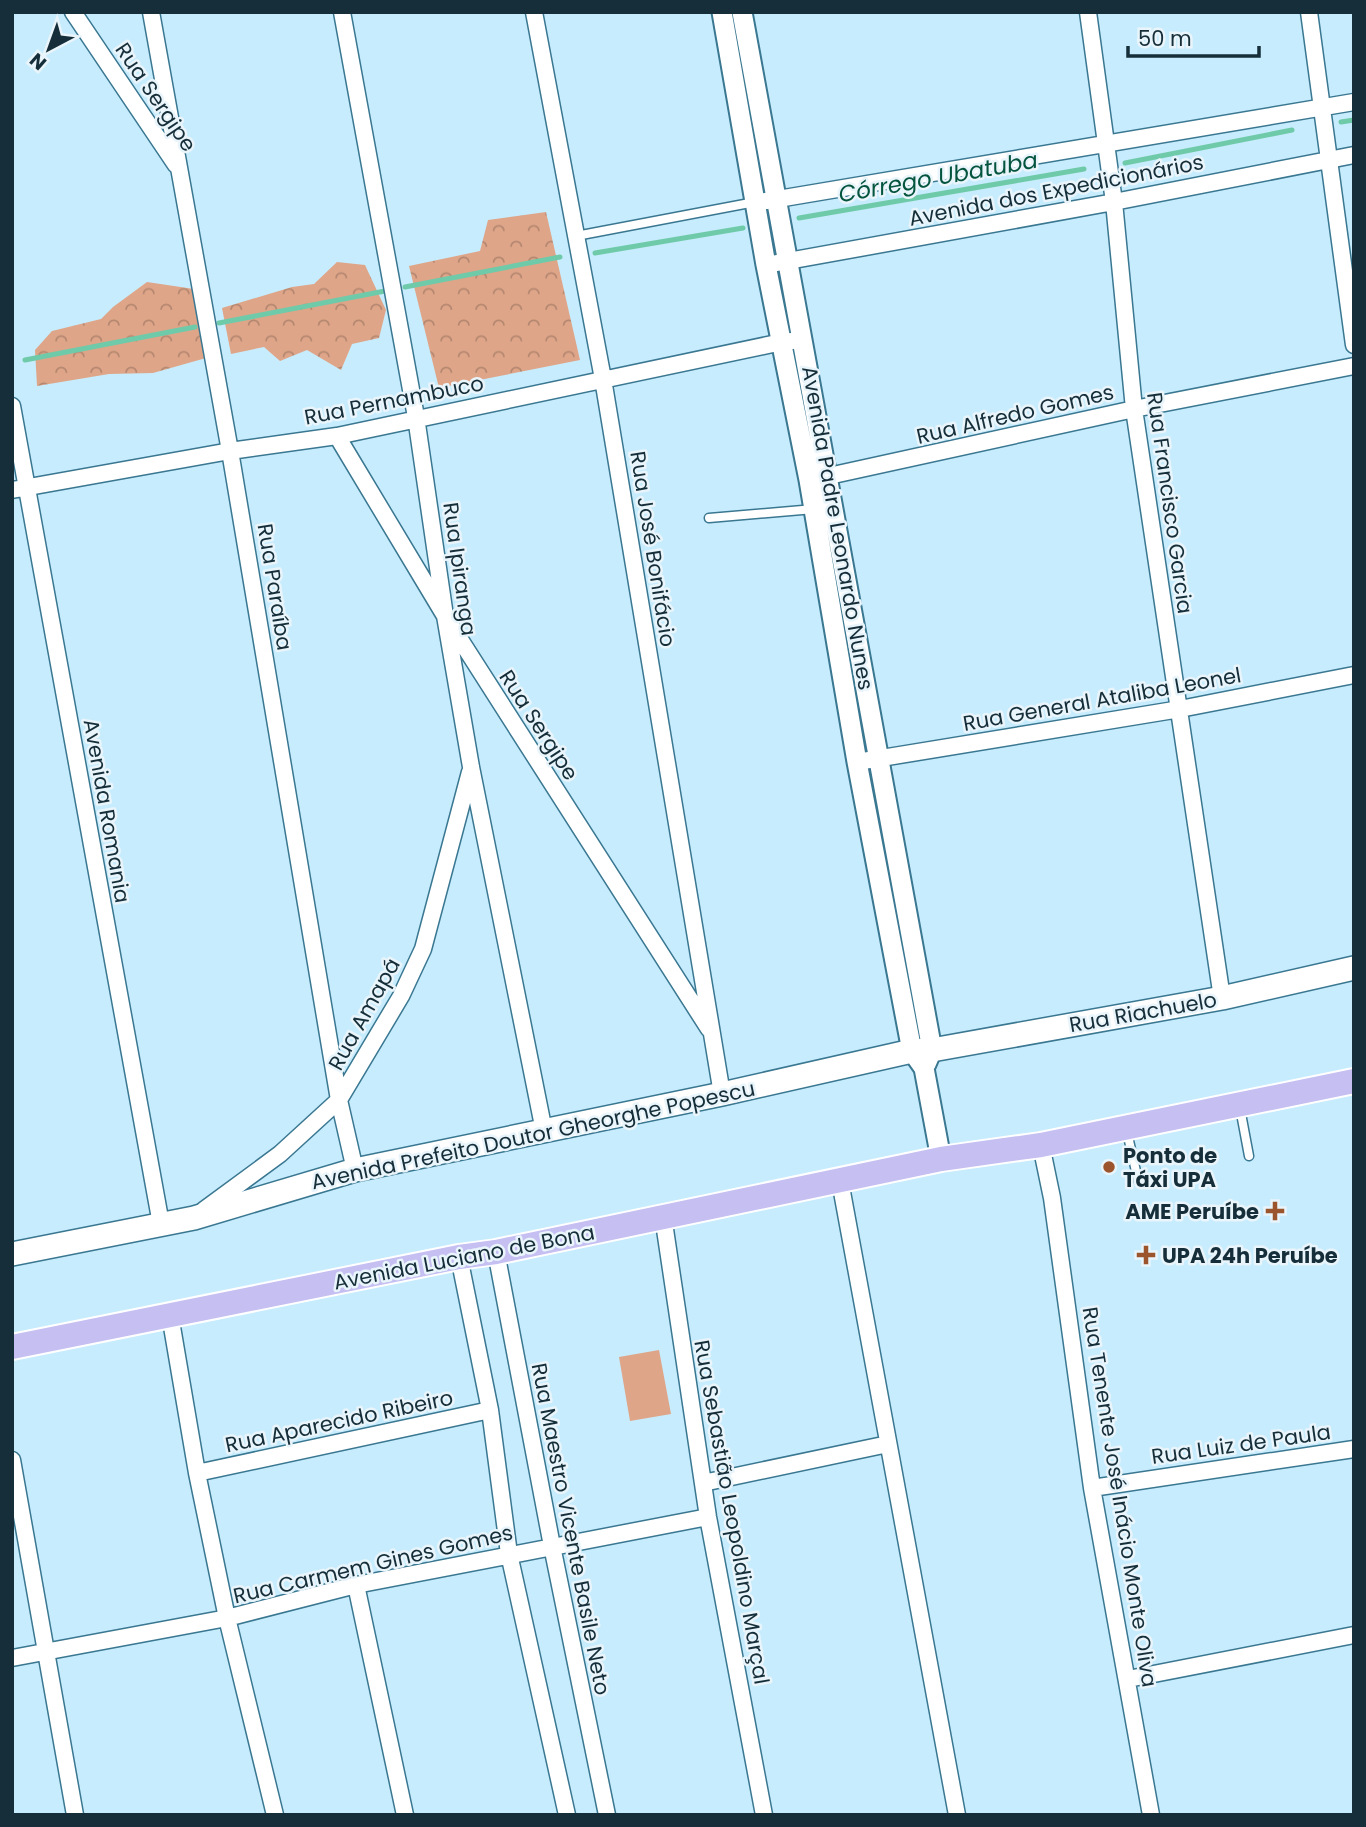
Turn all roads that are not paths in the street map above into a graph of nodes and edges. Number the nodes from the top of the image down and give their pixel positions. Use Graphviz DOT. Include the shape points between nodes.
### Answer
graph roads {
  1 [pos="74,12"];
  2 [pos="151,12"];
  3 [pos="342,12"];
  4 [pos="534,12"];
  5 [pos="1088,12"];
  6 [pos="1309,12"];
  7 [pos="737,13"];
  8 [pos="1354,102"];
  9 [pos="1322,108"];
  10 [pos="1106,143"];
  11 [pos="1354,155"];
  12 [pos="1329,159"];
  13 [pos="180,170"];
  14 [pos="777,199"];
  15 [pos="755,202"];
  16 [pos="1114,202"];
  17 [pos="576,236"];
  18 [pos="788,261"];
  19 [pos="766,265"];
  20 [pos="803,341"];
  21 [pos="782,342"];
  22 [pos="1354,345"];
  23 [pos="1354,366"];
  24 [pos="604,379"];
  25 [pos="12,406"];
  26 [pos="1134,409"];
  27 [pos="416,417"];
  28 [pos="338,436"];
  29 [pos="230,451"];
  30 [pos="818,479"];
  31 [pos="20,489"];
  32 [pos="814,509"];
  33 [pos="709,518"];
  34 [pos="445,616"];
  35 [pos="1354,675"];
  36 [pos="1180,709"];
  37 [pos="879,758"];
  38 [pos="857,762"];
  39 [pos="471,767"];
  40 [pos="1354,968"];
  41 [pos="1222,998"];
  42 [pos="712,1034"];
  43 [pos="923,1056"];
  44 [pos="1354,1081"];
  45 [pos="722,1094"];
  46 [pos="339,1100"];
  47 [pos="1239,1105"];
  48 [pos="1126,1128"];
  49 [pos="544,1131"];
  50 [pos="1041,1145"];
  51 [pos="1249,1156"];
  52 [pos="942,1159"];
  53 [pos="355,1170"];
  54 [pos="1138,1180"];
  55 [pos="840,1181"];
  56 [pos="663,1216"];
  57 [pos="194,1218"];
  58 [pos="161,1224"];
  59 [pos="496,1252"];
  60 [pos="12,1254"];
  61 [pos="459,1257"];
  62 [pos="170,1315"];
  63 [pos="12,1347"];
  64 [pos="490,1410"];
  65 [pos="888,1444"];
  66 [pos="1354,1449"];
  67 [pos="12,1460"];
  68 [pos="197,1474"];
  69 [pos="703,1483"];
  70 [pos="1092,1488"];
  71 [pos="708,1517"];
  72 [pos="552,1546"];
  73 [pos="509,1554"];
  74 [pos="356,1585"];
  75 [pos="227,1618"];
  76 [pos="1354,1635"];
  77 [pos="47,1650"];
  78 [pos="12,1658"];
  79 [pos="1128,1679"];
  80 [pos="75,1815"];
  81 [pos="275,1815"];
  82 [pos="405,1815"];
  83 [pos="567,1815"];
  84 [pos="607,1815"];
  85 [pos="764,1815"];
  86 [pos="957,1815"];
  87 [pos="1151,1815"];
  1 -- 13 [label="street, Rua Sergipe"];
  2 -- 13 [label="street, Rua Paraíba"];
  3 -- 27 [label="street, Rua Ipiranga"];
  4 -- 17 [label="street, Rua José Bonifácio"];
  5 -- 10 [label="street, Rua Francisco Garcia"];
  6 -- 9 [label="street"];
  7 -- 14 [label="street, Avenida Padre Leonardo Nunes"];
  7 -- 15 [label="street, Avenida Padre Leonardo Nunes"];
  8 -- 9 [label="street, Avenida dos Expedicionários"];
  9 -- 10 [label="street, Avenida dos Expedicionários"];
  9 -- 12 [label="street"];
  10 -- 14 [label="street, Avenida dos Expedicionários"];
  10 -- 16 [label="street, Rua Francisco Garcia"];
  11 -- 12 [label="street, Avenida dos Expedicionários"];
  12 -- 16 [label="street, Avenida dos Expedicionários"];
  12 -- 22 [label="street"];
  13 -- 29 [label="street, Rua Paraíba"];
  14 -- 15 [label="street, Avenida dos Expedicionários"];
  14 -- 18 [label="street, Avenida Padre Leonardo Nunes"];
  15 -- 17 [label="lane, Avenida dos Expedicionários"];
  15 -- 19 [label="street, Avenida Padre Leonardo Nunes"];
  16 -- 18 [label="street, Avenida dos Expedicionários"];
  16 -- 26 [label="street, Rua Francisco Garcia"];
  17 -- 24 [label="street, Rua José Bonifácio"];
  18 -- 19 [label="street, Avenida dos Expedicionários"];
  18 -- 20 [label="street, Avenida Padre Leonardo Nunes"];
  19 -- 21 [label="street, Avenida Padre Leonardo Nunes"];
  20 -- 21 [label="street, Rua Pernambuco"];
  20 -- 30 [label="street, Avenida Padre Leonardo Nunes"];
  21 -- 24 [label="street, Rua Pernambuco"];
  21 -- 30 [label="street, Avenida Padre Leonardo Nunes"];
  23 -- 26 [label="street, Rua Alfredo Gomes"];
  24 -- 27 [label="street, Rua Pernambuco"];
  24 -- 42 [label="street, Rua José Bonifácio"];
  25 -- 31 [label="street, Avenida Romania"];
  26 -- 30 [label="street, Rua Alfredo Gomes"];
  26 -- 36 [label="street, Rua Francisco Garcia"];
  27 -- 28 [label="street, Rua Pernambuco"];
  27 -- 34 [label="street, Rua Ipiranga"];
  28 -- 29 [label="street, Rua Pernambuco"];
  28 -- 34 [label="street, Rua Sergipe"];
  29 -- 31 [label="street, Rua Pernambuco"];
  29 -- 46 [label="street, Rua Paraíba"];
  30 -- 32 [label="street, Avenida Padre Leonardo Nunes"];
  30 -- 37 [label="street, Avenida Padre Leonardo Nunes"];
  31 -- 58 [label="street, Avenida Romania"];
  32 -- 33 [label="lane"];
  32 -- 38 [label="street, Avenida Padre Leonardo Nunes"];
  34 -- 39 [label="street, Rua Ipiranga"];
  34 -- 42 [label="street, Rua Sergipe"];
  35 -- 36 [label="street, Rua General Ataliba Leonel"];
  36 -- 37 [label="street, Rua General Ataliba Leonel"];
  36 -- 41 [label="street, Rua Francisco Garcia"];
  37 -- 38 [label="street, Rua General Ataliba Leonel"];
  37 -- 43 [label="street, Avenida Padre Leonardo Nunes" via="909,935"];
  38 -- 43 [label="street, Avenida Padre Leonardo Nunes"];
  39 -- 46 [label="street, Rua Amapá" via="423,949 401,996"];
  39 -- 49 [label="street, Rua Ipiranga"];
  40 -- 41 [label="main road, Rua Riachuelo"];
  41 -- 43 [label="main road, Rua Riachuelo"];
  42 -- 45 [label="street, Rua José Bonifácio"];
  43 -- 45 [label="main road, Avenida Prefeito Doutor Gheorghe Popescu"];
  43 -- 52 [label="street"];
  44 -- 47 [label="main road, Avenida Luciano de Bona"];
  45 -- 49 [label="main road, Avenida Prefeito Doutor Gheorghe Popescu"];
  46 -- 53 [label="street, Rua Paraíba"];
  46 -- 57 [label="street, Rua Amapá" via="280,1154"];
  47 -- 48 [label="main road, Avenida Luciano de Bona"];
  47 -- 51 [label="lane"];
  48 -- 50 [label="main road, Avenida Luciano de Bona"];
  48 -- 54 [label="lane"];
  49 -- 53 [label="main road, Avenida Prefeito Doutor Gheorghe Popescu"];
  50 -- 52 [label="main road, Avenida Luciano de Bona"];
  50 -- 70 [label="street, Rua Tenente José Inácio Monte Oliva"];
  52 -- 55 [label="main road, Avenida Luciano de Bona"];
  53 -- 57 [label="main road, Avenida Prefeito Doutor Gheorghe Popescu"];
  55 -- 56 [label="main road, Avenida Luciano de Bona"];
  55 -- 65 [label="street"];
  56 -- 59 [label="main road, Avenida Luciano de Bona"];
  56 -- 69 [label="street, Rua Sebastião Leopoldino Marçal"];
  57 -- 58 [label="main road, Avenida Prefeito Doutor Gheorghe Popescu"];
  58 -- 60 [label="main road, Avenida Prefeito Doutor Gheorghe Popescu"];
  59 -- 61 [label="main road, Avenida Luciano de Bona"];
  59 -- 72 [label="street, Rua Maestro Vicente Basile Neto"];
  61 -- 62 [label="main road, Avenida Luciano de Bona"];
  61 -- 64 [label="street"];
  62 -- 63 [label="main road, Avenida Luciano de Bona"];
  62 -- 68 [label="street"];
  64 -- 68 [label="street, Rua Aparecido Ribeiro"];
  64 -- 73 [label="street"];
  65 -- 69 [label="street"];
  65 -- 86 [label="street"];
  66 -- 70 [label="street, Rua Luiz de Paula"];
  67 -- 77 [label="street"];
  68 -- 75 [label="street"];
  69 -- 71 [label="street, Rua Sebastião Leopoldino Marçal"];
  70 -- 79 [label="street, Rua Tenente José Inácio Monte Oliva"];
  71 -- 72 [label="street, Rua Carmem Gines Gomes"];
  71 -- 85 [label="street, Rua Sebastião Leopoldino Marçal"];
  72 -- 73 [label="street, Rua Carmem Gines Gomes"];
  72 -- 84 [label="street, Rua Maestro Vicente Basile Neto"];
  73 -- 74 [label="street, Rua Carmem Gines Gomes"];
  73 -- 83 [label="street"];
  74 -- 75 [label="street, Rua Carmem Gines Gomes"];
  74 -- 82 [label="street"];
  75 -- 77 [label="street, Rua Carmem Gines Gomes"];
  75 -- 81 [label="street"];
  76 -- 79 [label="street"];
  77 -- 78 [label="street, Rua Carmem Gines Gomes"];
  77 -- 80 [label="street"];
  79 -- 87 [label="street, Rua Tenente José Inácio Monte Oliva"];
}
